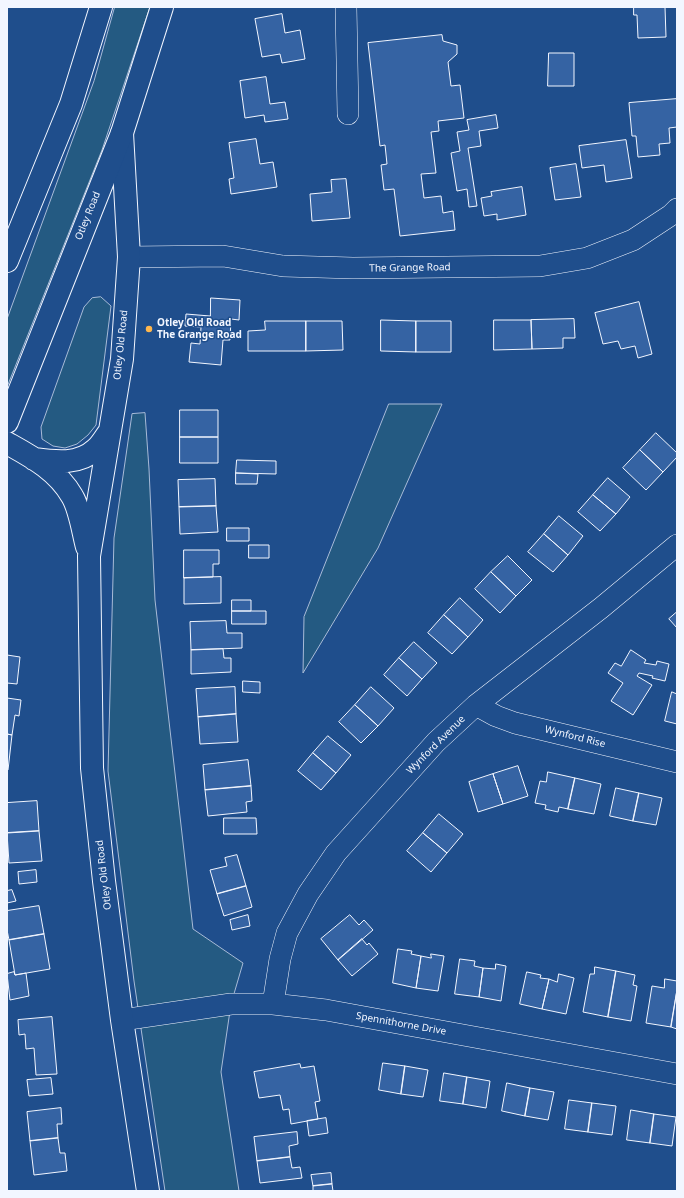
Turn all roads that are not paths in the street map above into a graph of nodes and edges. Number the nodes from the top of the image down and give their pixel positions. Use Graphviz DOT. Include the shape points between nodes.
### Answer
graph roads {
  1 [pos="101,7"];
  2 [pos="162,7"];
  3 [pos="346,7"];
  4 [pos="348,114"];
  5 [pos="122,133"];
  6 [pos="677,209"];
  7 [pos="129,257"];
  8 [pos="7,261"];
  9 [pos="7,422"];
  10 [pos="110,431"];
  11 [pos="7,443"];
  12 [pos="34,459"];
  13 [pos="677,545"];
  14 [pos="89,556"];
  15 [pos="476,705"];
  16 [pos="677,762"];
  17 [pos="273,1004"];
  18 [pos="122,1020"];
  19 [pos="677,1074"];
  20 [pos="148,1191"];
  1 -- 8 [label="main road" via="71,104"];
  2 -- 5 [label="main road, Otley Road"];
  3 -- 4 [label="street"];
  5 -- 7 [label="main road, Otley Old Road"];
  5 -- 9 [label="main road, Otley Road"];
  6 -- 7 [label="street, The Grange Road" via="633,240 587,258 540,266 353,268 283,266 224,256"];
  7 -- 10 [label="main road, Otley Old Road" via="122,359"];
  10 -- 12 [label="main road" via="96,449 81,459 66,462"];
  10 -- 14 [label="main road, Otley Old Road"];
  11 -- 12 [label="main road, Otley Old Road"];
  12 -- 14 [label="main road, Otley Old Road" via="60,479 72,497"];
  13 -- 15 [label="street, Wynford Avenue"];
  14 -- 18 [label="main road, Otley Old Road" via="92,768"];
  15 -- 16 [label="street, Wynford Rise" via="496,716 515,722"];
  15 -- 17 [label="street, Wynford Avenue" via="436,742 336,853 308,894 287,933"];
  17 -- 18 [label="street, Spennithorne Drive" via="231,1004"];
  17 -- 19 [label="street, Spennithorne Drive" via="326,1010"];
  18 -- 20 [label="main road, Otley Old Road"];
}
